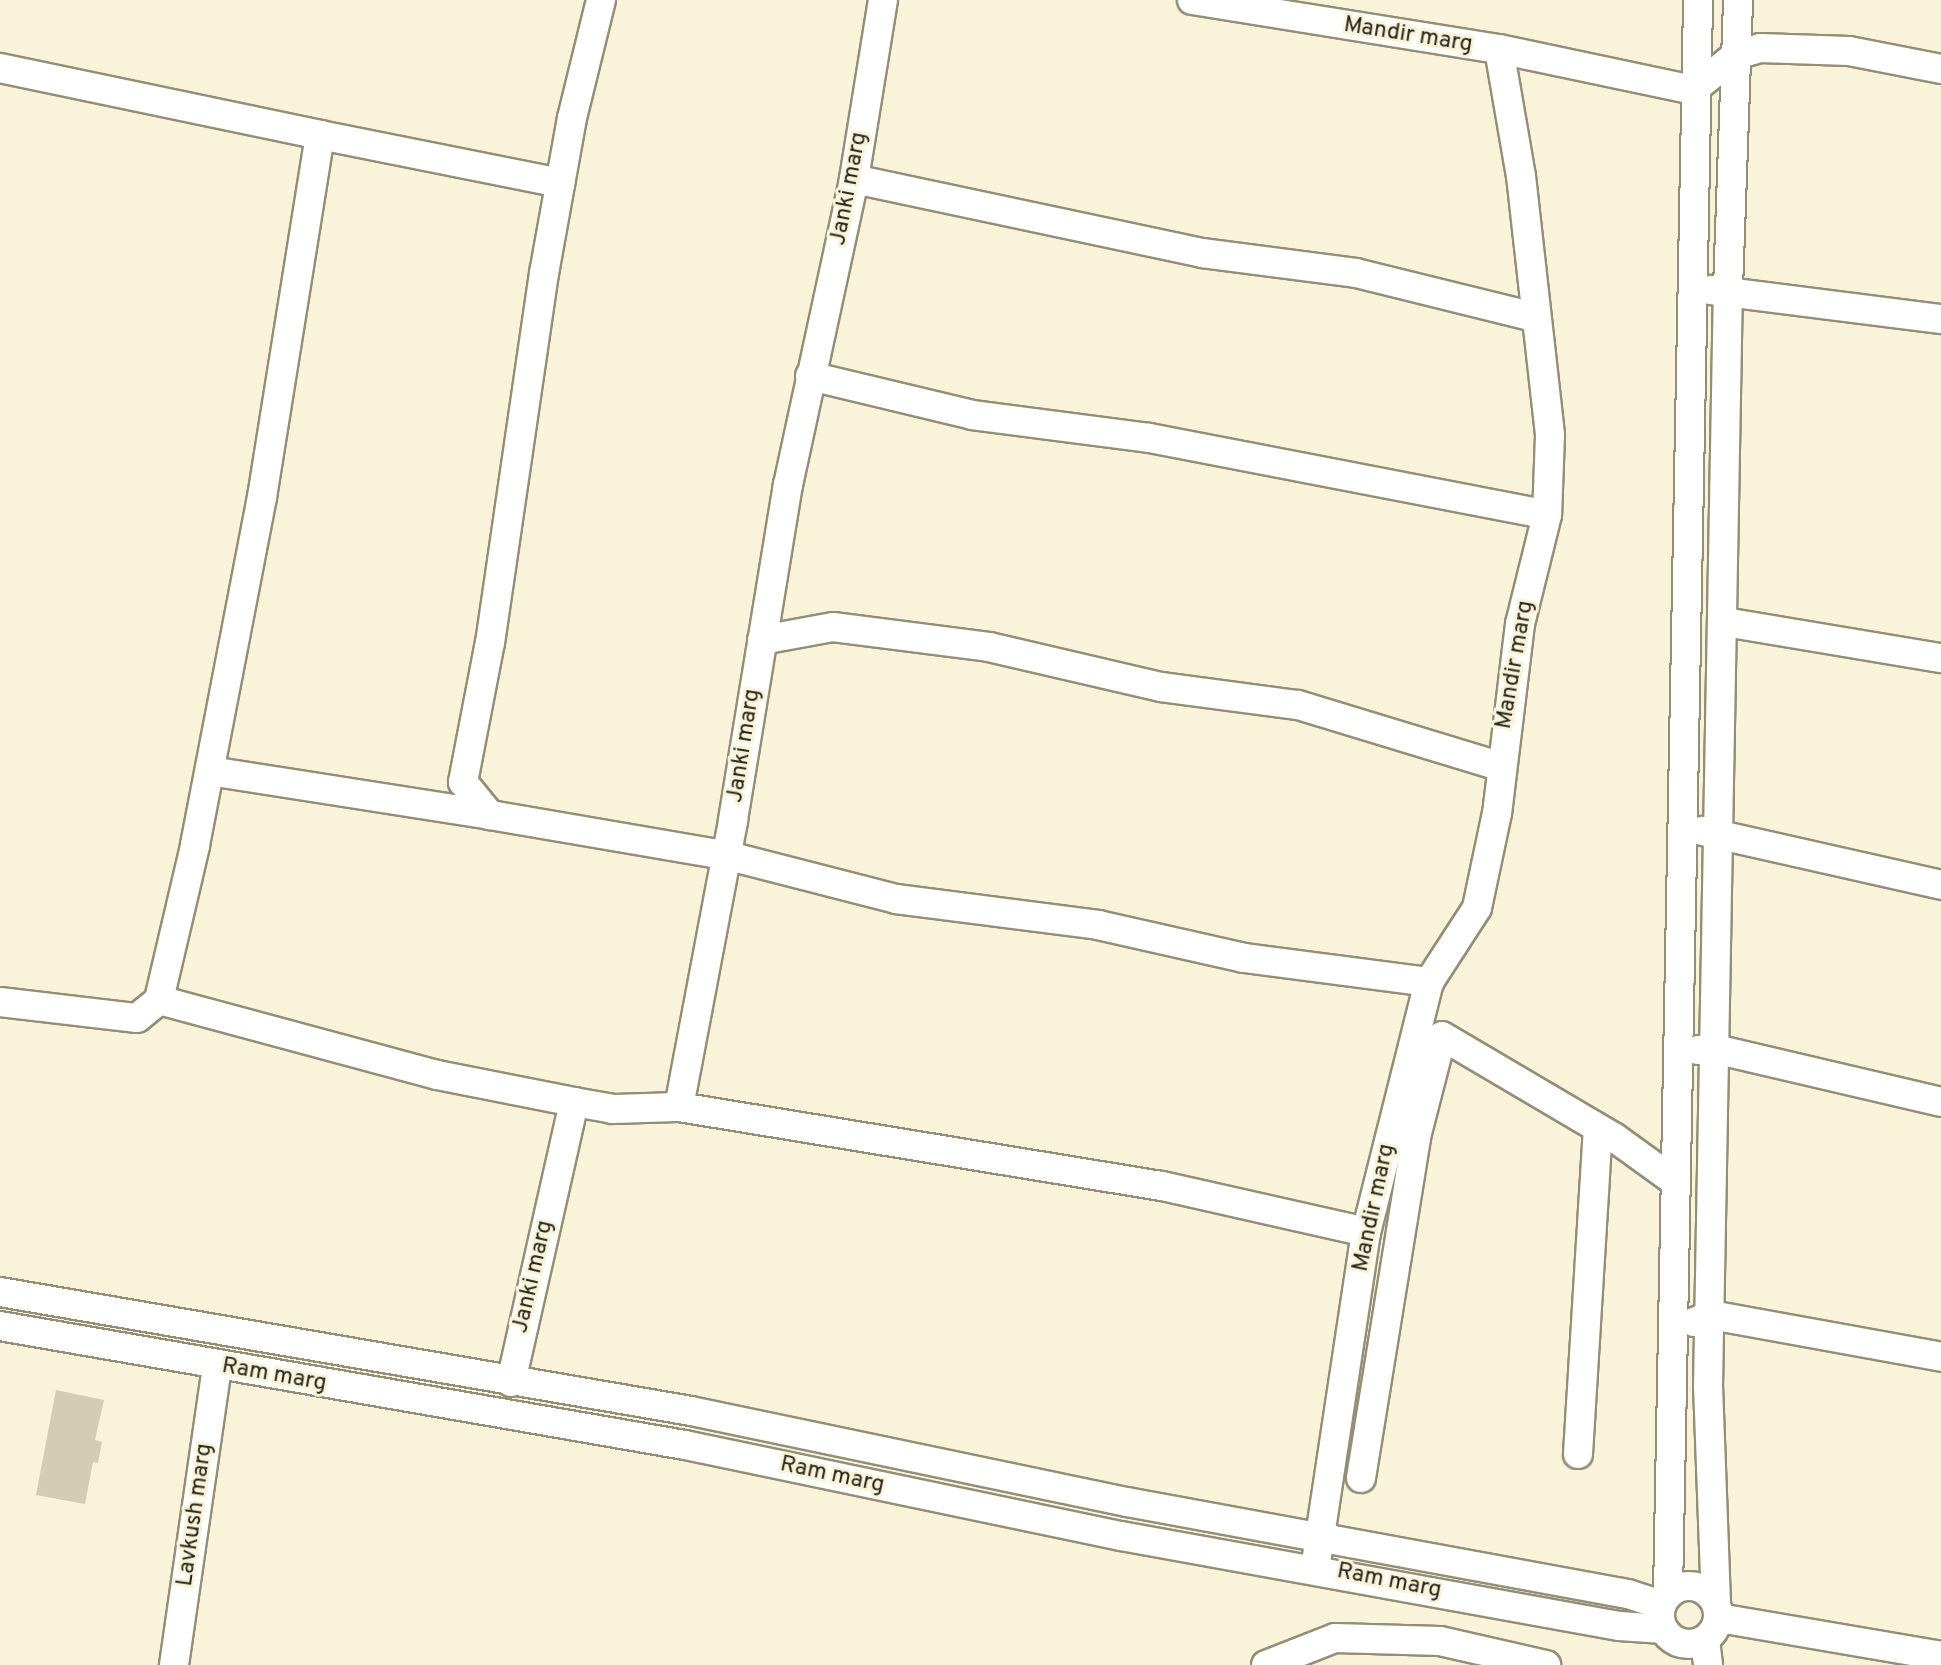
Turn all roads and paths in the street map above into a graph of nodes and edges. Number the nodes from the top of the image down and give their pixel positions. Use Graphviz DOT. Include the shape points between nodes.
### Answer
graph roads {
  1 [pos="601,0"];
  2 [pos="883,0"];
  3 [pos="1192,0"];
  4 [pos="1698,0"];
  5 [pos="1738,0"];
  6 [pos="1499,50"];
  7 [pos="1736,55"];
  8 [pos="0,68"];
  9 [pos="1941,69"];
  10 [pos="1693,90"];
  11 [pos="320,135"];
  12 [pos="854,179"];
  13 [pos="561,183"];
  14 [pos="1728,289"];
  15 [pos="1693,290"];
  16 [pos="1534,317"];
  17 [pos="1941,319"];
  18 [pos="810,376"];
  19 [pos="1546,515"];
  20 [pos="1725,622"];
  21 [pos="762,640"];
  22 [pos="1941,658"];
  23 [pos="1499,765"];
  24 [pos="209,771"];
  25 [pos="490,815"];
  26 [pos="1681,830"];
  27 [pos="1720,832"];
  28 [pos="725,855"];
  29 [pos="1941,885"];
  30 [pos="1429,982"];
  31 [pos="159,1000"];
  32 [pos="0,1002"];
  33 [pos="1715,1049"];
  34 [pos="1675,1052"];
  35 [pos="574,1102"];
  36 [pos="1941,1102"];
  37 [pos="678,1107"];
  38 [pos="1598,1129"];
  39 [pos="1673,1180"];
  40 [pos="1366,1232"];
  41 [pos="0,1292"];
  42 [pos="1711,1315"];
  43 [pos="0,1326"];
  44 [pos="1675,1330"];
  45 [pos="1941,1357"];
  46 [pos="217,1366"];
  47 [pos="511,1382"];
  48 [pos="1578,1454"];
  49 [pos="1361,1478"];
  50 [pos="1318,1537"];
  51 [pos="1315,1568"];
  52 [pos="1668,1627"];
  53 [pos="1712,1631"];
  54 [pos="1941,1656"];
  55 [pos="174,1665"];
  56 [pos="1266,1665"];
  57 [pos="1546,1665"];
  1 -- 13 [label="street"];
  2 -- 12 [label="street, Janki marg"];
  3 -- 6 [label="street, Mandir marg"];
  4 -- 10 [label="street"];
  5 -- 7 [label="street"];
  6 -- 10 [label="street"];
  6 -- 16 [label="street, Mandir marg" via="1521,176"];
  7 -- 9 [label="street" via="1760,48 1849,51"];
  7 -- 10 [label="street"];
  7 -- 14 [label="street"];
  8 -- 11 [label="street"];
  10 -- 15 [label="street"];
  11 -- 13 [label="street"];
  11 -- 24 [label="street" via="262,497"];
  12 -- 16 [label="street" via="1202,253 1356,272"];
  12 -- 18 [label="street, Janki marg"];
  13 -- 25 [label="street" via="513,460 490,642 463,782"];
  14 -- 15 [label="street"];
  14 -- 17 [label="street"];
  14 -- 20 [label="street"];
  15 -- 26 [label="street"];
  16 -- 19 [label="street, Mandir marg" via="1550,435"];
  18 -- 19 [label="street" via="972,415 1149,438"];
  18 -- 21 [label="street, Janki marg"];
  19 -- 23 [label="street, Mandir marg" via="1520,624"];
  20 -- 22 [label="street"];
  20 -- 27 [label="street"];
  21 -- 23 [label="street" via="833,627 989,647 1161,687 1298,705"];
  21 -- 28 [label="street, Janki marg"];
  23 -- 30 [label="street, Mandir marg" via="1497,813 1477,908"];
  24 -- 25 [label="street"];
  24 -- 31 [label="street"];
  25 -- 28 [label="street"];
  26 -- 27 [label="street"];
  26 -- 34 [label="street"];
  27 -- 29 [label="street"];
  27 -- 33 [label="street"];
  28 -- 30 [label="street" via="896,899 1098,925 1244,958"];
  28 -- 37 [label="street, Janki marg"];
  30 -- 40 [label="street, Mandir marg"];
  31 -- 32 [label="street" via="137,1018"];
  31 -- 35 [label="street" via="437,1075"];
  33 -- 34 [label="street"];
  33 -- 36 [label="street"];
  33 -- 42 [label="street"];
  34 -- 39 [label="street"];
  35 -- 37 [label="street" via="612,1109"];
  35 -- 47 [label="street, Janki marg"];
  37 -- 40 [label="street" via="1162,1186"];
  38 -- 39 [label="street"];
  38 -- 48 [label="street"];
  38 -- 49 [label="street" via="1442,1036 1416,1137"];
  39 -- 44 [label="street"];
  40 -- 50 [label="street, Mandir marg"];
  41 -- 47 [label="street"];
  42 -- 44 [label="street"];
  42 -- 45 [label="street"];
  42 -- 53 [label="street"];
  43 -- 46 [label="street, Ram marg"];
  44 -- 52 [label="street"];
  46 -- 51 [label="street, Ram marg" via="685,1445 1121,1536"];
  46 -- 55 [label="street, Lavkush marg"];
  47 -- 50 [label="street" via="691,1411"];
  50 -- 51 [label="street, Mandir marg"];
  50 -- 52 [label="street" via="1628,1594"];
  51 -- 52 [label="street, Ram marg" via="1619,1626"];
  52 -- 53 [label="street" via="1689,1644"];
  52 -- 53 [label="street" via="1694,1586"];
  53 -- 54 [label="street"];
  56 -- 57 [label="street" via="1335,1638 1440,1641"];
}
